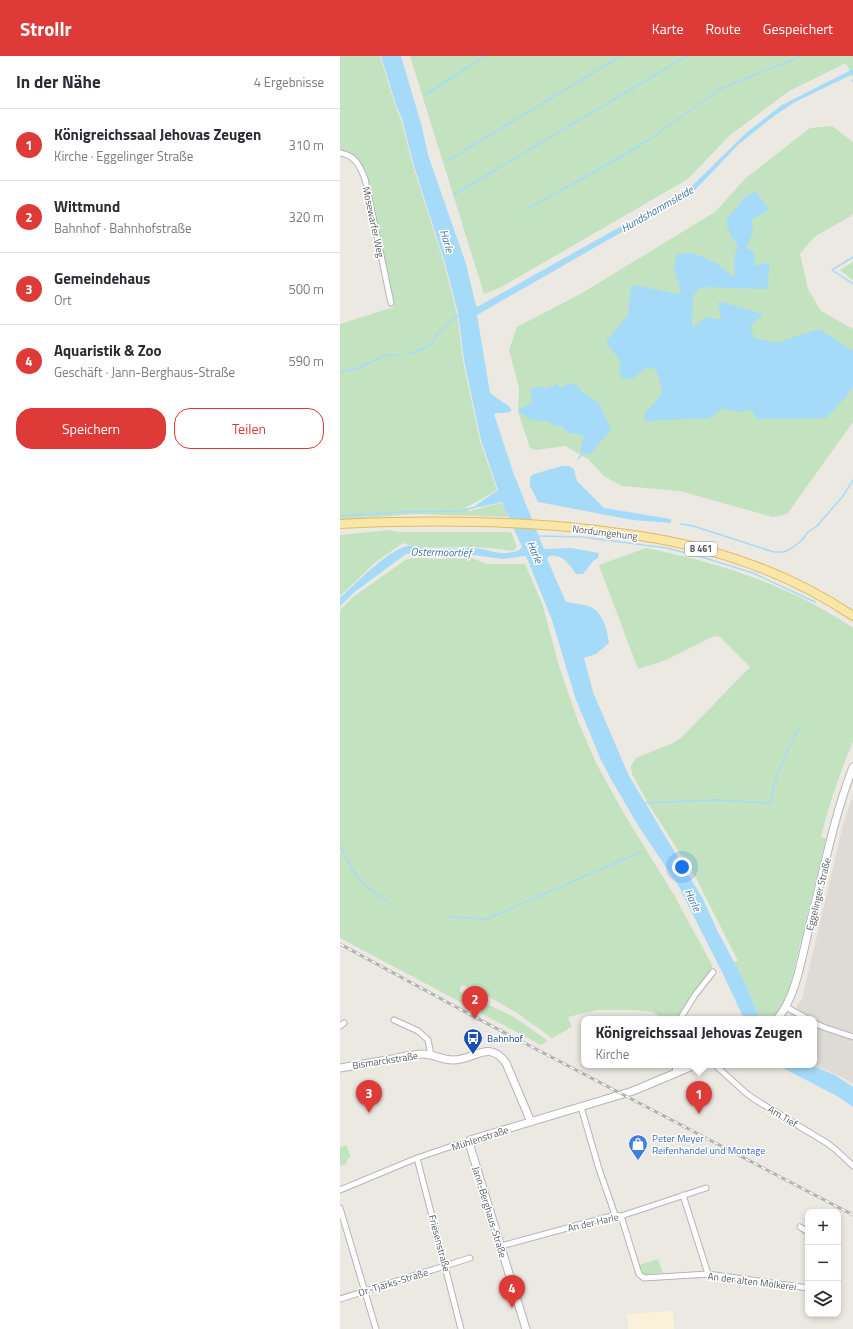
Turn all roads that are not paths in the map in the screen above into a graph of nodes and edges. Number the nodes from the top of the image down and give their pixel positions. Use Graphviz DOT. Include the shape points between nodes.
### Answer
graph roads {
  1 [pos="340,152"];
  2 [pos="391,303"];
  3 [pos="340,524"];
  4 [pos="853,616"];
  5 [pos="853,767"];
  6 [pos="713,972"];
  7 [pos="786,1007"];
  8 [pos="682,1016"];
  9 [pos="778,1016"];
  10 [pos="802,1016"];
  11 [pos="394,1020"];
  12 [pos="817,1024"];
  13 [pos="853,1037"];
  14 [pos="431,1055"];
  15 [pos="340,1068"];
  16 [pos="675,1068"];
  17 [pos="689,1068"];
  18 [pos="718,1068"];
  19 [pos="676,1074"];
  20 [pos="582,1107"];
  21 [pos="531,1122"];
  22 [pos="470,1140"];
  23 [pos="417,1158"];
  24 [pos="853,1166"];
  25 [pos="706,1188"];
  26 [pos="340,1190"];
  27 [pos="684,1195"];
  28 [pos="340,1208"];
  29 [pos="618,1215"];
  30 [pos="800,1227"];
  31 [pos="805,1230"];
  32 [pos="501,1246"];
  33 [pos="470,1258"];
  34 [pos="446,1266"];
  35 [pos="708,1274"];
  36 [pos="805,1288"];
  37 [pos="365,1291"];
  38 [pos="340,1299"];
  39 [pos="376,1329"];
  40 [pos="461,1329"];
  41 [pos="526,1329"];
  1 -- 2 [label="street, Mosewarfer Weg" via="358,163 364,179"];
  3 -- 4 [label="main road, Nordumgehung / B 461" via="427,521 506,523 638,536 710,551 807,589"];
  5 -- 7 [label="street, Eggelinger Straße"];
  6 -- 8 [label="street"];
  7 -- 9 [label="street, Eggelinger Straße"];
  7 -- 10 [label="street"];
  11 -- 14 [label="street" via="428,1040"];
  12 -- 13 [label="street"];
  14 -- 15 [label="street, Bismarckstraße" via="415,1055"];
  14 -- 21 [label="street, Bismarckstraße" via="451,1060 483,1052 495,1052 506,1063"];
  16 -- 19 [label="street"];
  17 -- 19 [label="street"];
  18 -- 24 [label="street, Am Tief" via="746,1093 827,1143"];
  19 -- 20 [label="street, Mühlenstraße"];
  20 -- 21 [label="street, Mühlenstraße"];
  20 -- 29 [label="street, An der alten Molkerei" via="599,1169"];
  21 -- 22 [label="street, Mühlenstraße"];
  22 -- 23 [label="street, Mühlenstraße"];
  22 -- 32 [label="street, Jann-Berghaus-Straße"];
  23 -- 26 [label="street, Mühlenstraße"];
  23 -- 34 [label="street, Friesenstraße"];
  25 -- 27 [label="street, An der Harle"];
  27 -- 29 [label="street, An der Harle"];
  27 -- 35 [label="street"];
  28 -- 37 [label="street"];
  29 -- 32 [label="street, An der Harle"];
  29 -- 35 [label="street, An der alten Molkerei" via="640,1276 647,1278"];
  30 -- 31 [label="street"];
  32 -- 41 [label="street, Jann-Berghaus-Straße"];
  33 -- 34 [label="street, Dr.-Tjarks-Straße"];
  34 -- 37 [label="street, Dr.-Tjarks-Straße"];
  34 -- 40 [label="street, Friesenstraße"];
  35 -- 36 [label="street, An der alten Molkerei"];
  37 -- 38 [label="street, Dr.-Tjarks-Straße"];
  37 -- 39 [label="street"];
}
